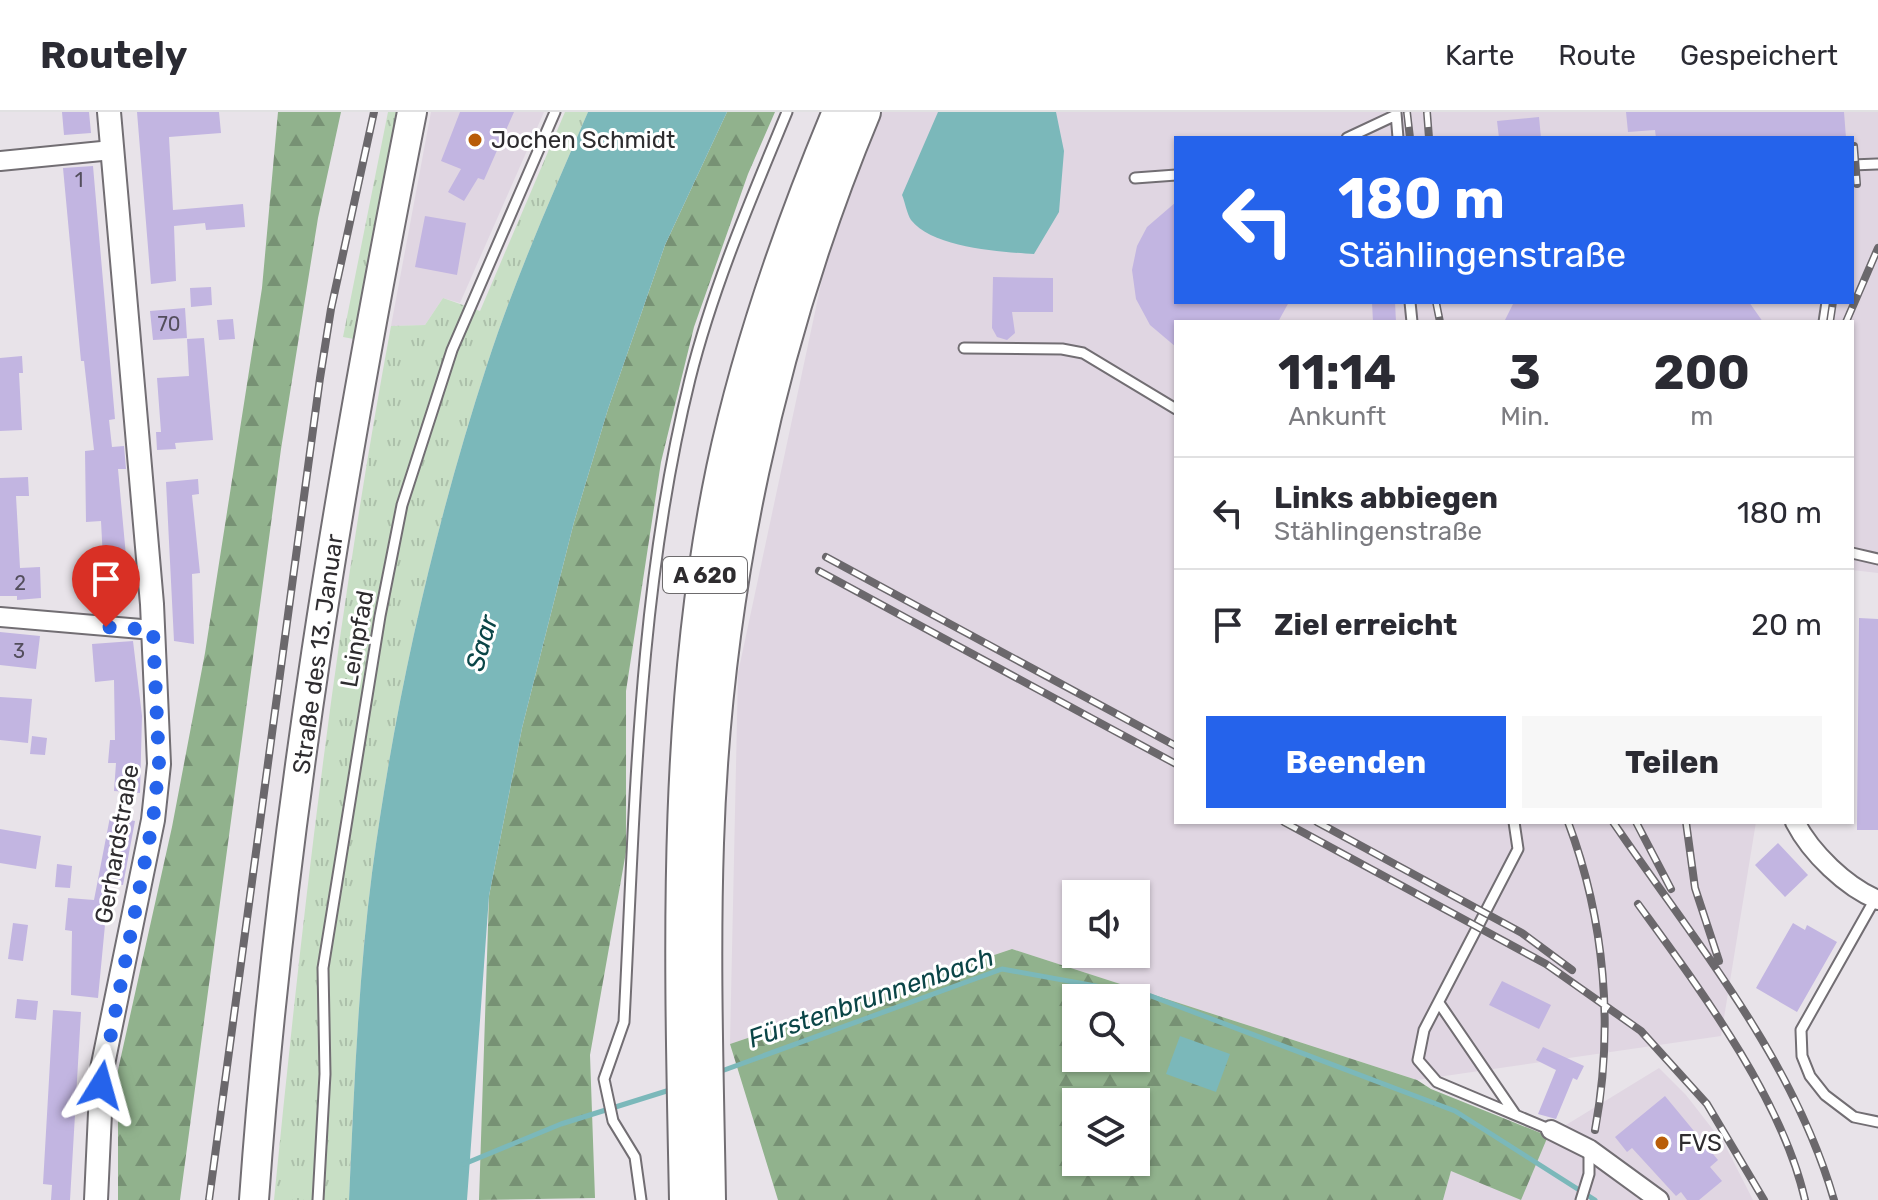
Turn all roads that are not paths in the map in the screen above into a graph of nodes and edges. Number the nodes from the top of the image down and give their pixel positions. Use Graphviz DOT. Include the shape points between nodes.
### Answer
graph roads {
  1 [pos="109,112"];
  2 [pos="412,112"];
  3 [pos="555,112"];
  4 [pos="787,112"];
  5 [pos="839,112"];
  6 [pos="864,112"];
  7 [pos="1396,114"];
  8 [pos="1351,136"];
  9 [pos="1398,136"];
  10 [pos="112,150"];
  11 [pos="0,161"];
  12 [pos="1877,164"];
  13 [pos="1854,165"];
  14 [pos="1174,175"];
  15 [pos="1135,178"];
  16 [pos="964,348"];
  17 [pos="1174,408"];
  18 [pos="1854,553"];
  19 [pos="1878,559"];
  20 [pos="0,617"];
  21 [pos="153,630"];
  22 [pos="1514,824"];
  23 [pos="1796,824"];
  24 [pos="1876,900"];
  25 [pos="1439,1003"];
  26 [pos="694,1058"];
  27 [pos="696,1103"];
  28 [pos="1515,1114"];
  29 [pos="1878,1122"];
  30 [pos="1551,1130"];
  31 [pos="1589,1149"];
  32 [pos="96,1200"];
  33 [pos="254,1200"];
  34 [pos="318,1200"];
  35 [pos="641,1200"];
  36 [pos="686,1200"];
  37 [pos="709,1200"];
  38 [pos="1581,1200"];
  39 [pos="1659,1200"];
  1 -- 10 [label="street, Gerhardstraße"];
  2 -- 33 [label="main road, Straße des 13. Januar" via="311,685"];
  3 -- 34 [label="lane, Leinpfad" via="452,350 402,505 323,968 325,1074"];
  4 -- 35 [label="lane" via="708,315 677,433 653,578 624,1022 604,1079 613,1121 635,1157"];
  5 -- 26 [label="highway, A 620" via="759,331 723,469 708,555 688,745"];
  6 -- 26 [label="highway, A 620" via="786,335 737,559 721,662"];
  7 -- 8 [label="lane"];
  7 -- 9 [label="lane"];
  10 -- 11 [label="street"];
  10 -- 21 [label="street, Gerhardstraße"];
  12 -- 13 [label="lane"];
  14 -- 15 [label="lane"];
  16 -- 17 [label="lane" via="1083,353"];
  18 -- 19 [label="lane"];
  20 -- 21 [label="street"];
  21 -- 32 [label="street, Gerhardstraße" via="159,764 153,820 102,1069"];
  22 -- 25 [label="lane" via="1518,849"];
  23 -- 24 [label="street" via="1851,886"];
  24 -- 29 [label="lane" via="1801,1030 1802,1056 1825,1095 1854,1117"];
  25 -- 28 [label="lane"];
  25 -- 28 [label="lane" via="1424,1030 1418,1060 1437,1082"];
  26 -- 27 [label="highway, A 620"];
  27 -- 36 [label="highway, A 620"];
  27 -- 37 [label="highway, A 620"];
  28 -- 30 [label="lane"];
  30 -- 31 [label="street"];
  31 -- 38 [label="lane"];
  31 -- 39 [label="street"];
}
